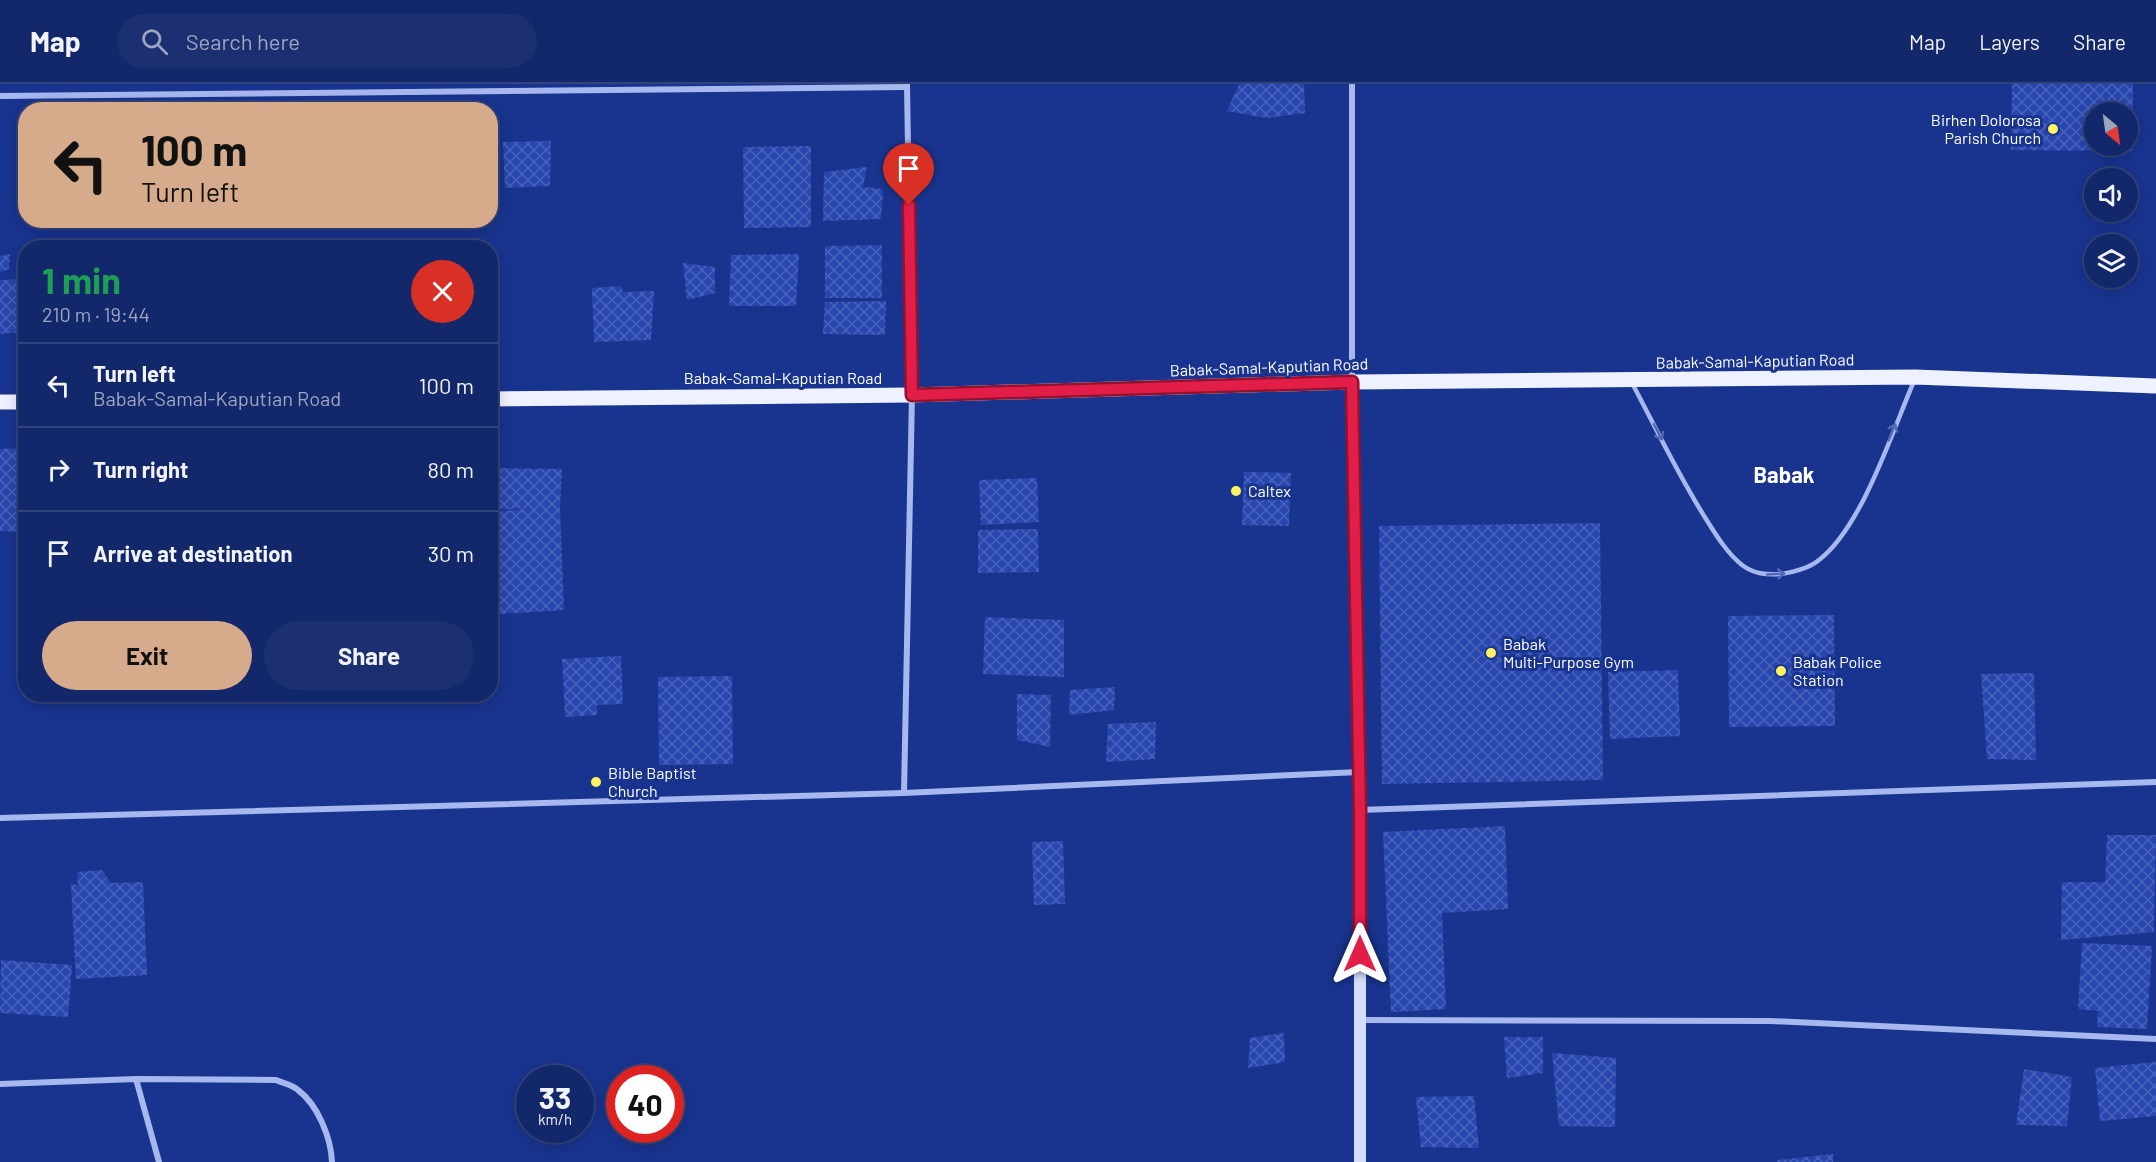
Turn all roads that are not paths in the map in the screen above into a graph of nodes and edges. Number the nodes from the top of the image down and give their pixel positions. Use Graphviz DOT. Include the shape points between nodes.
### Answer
graph roads {
  1 [pos="1352,84"];
  2 [pos="907,85"];
  3 [pos="0,96"];
  4 [pos="1915,377"];
  5 [pos="1630,380"];
  6 [pos="1352,382"];
  7 [pos="2156,386"];
  8 [pos="912,395"];
  9 [pos="498,399"];
  10 [pos="0,402"];
  11 [pos="18,402"];
  12 [pos="1359,772"];
  13 [pos="2156,782"];
  14 [pos="904,793"];
  15 [pos="1360,810"];
  16 [pos="0,818"];
  17 [pos="1361,1020"];
  18 [pos="2156,1039"];
  19 [pos="136,1079"];
  20 [pos="0,1084"];
  21 [pos="159,1162"];
  22 [pos="332,1162"];
  23 [pos="1360,1162"];
  1 -- 6 [label="street"];
  2 -- 3 [label="street"];
  2 -- 8 [label="street"];
  4 -- 5 [label="main road, Babak-Samal-Kaputian Road"];
  5 -- 4 [label="lane, one-way" via="1692,497 1721,542 1752,572 1778,574 1797,572 1817,562 1847,531 1875,476"];
  4 -- 7 [label="main road, Babak-Samal-Kaputian Road"];
  5 -- 6 [label="main road, Babak-Samal-Kaputian Road"];
  6 -- 8 [label="main road, Babak-Samal-Kaputian Road"];
  6 -- 12 [label="street"];
  8 -- 9 [label="main road, Babak-Samal-Kaputian Road"];
  8 -- 14 [label="street"];
  10 -- 11 [label="main road"];
  12 -- 14 [label="street"];
  12 -- 15 [label="street"];
  13 -- 15 [label="street"];
  14 -- 16 [label="street"];
  15 -- 17 [label="street"];
  17 -- 18 [label="street" via="1771,1021"];
  17 -- 23 [label="street"];
  19 -- 20 [label="street"];
  19 -- 21 [label="street"];
  19 -- 22 [label="street" via="276,1080 297,1089 312,1105 326,1133"];
}
